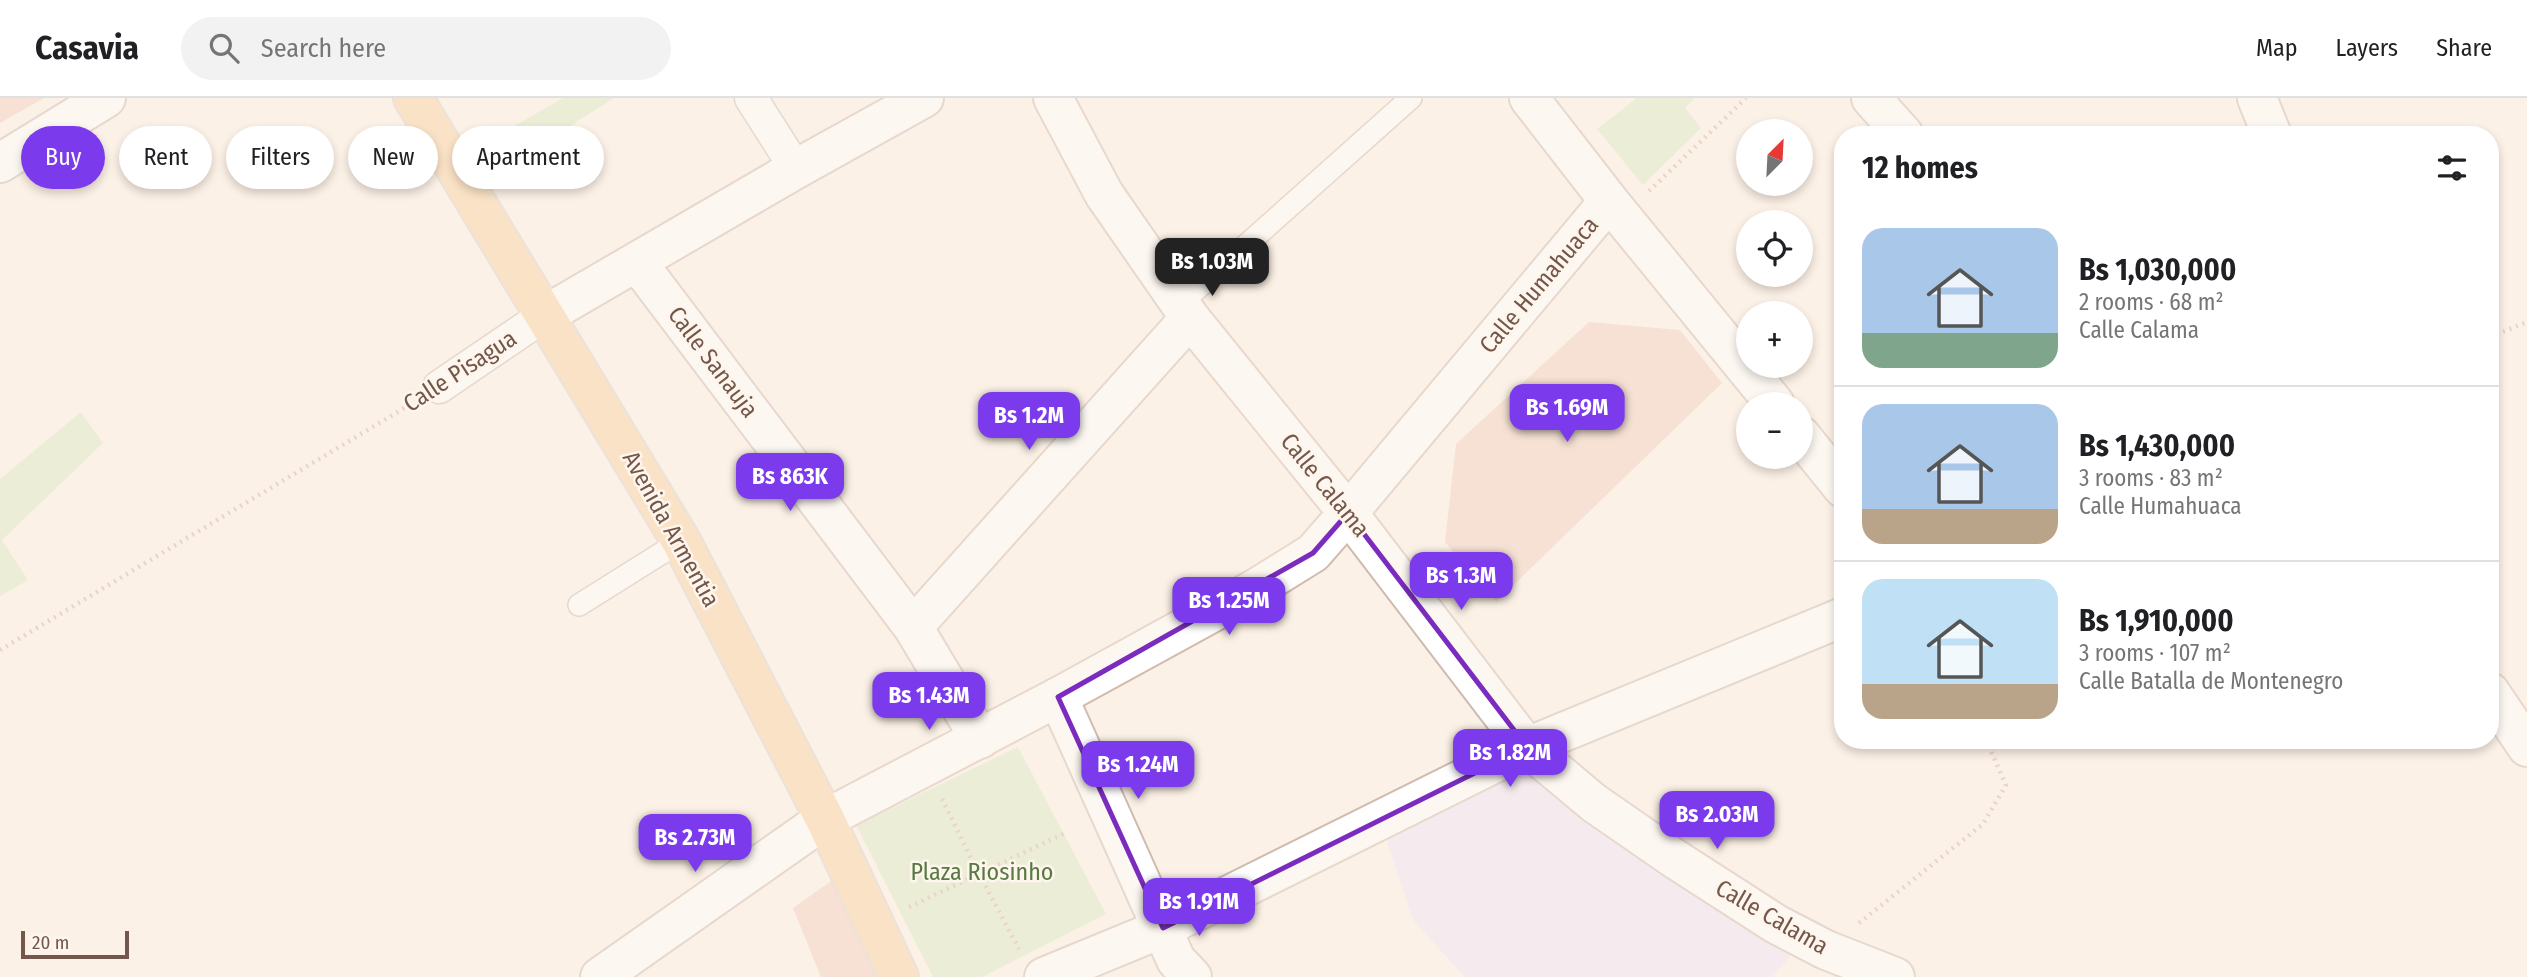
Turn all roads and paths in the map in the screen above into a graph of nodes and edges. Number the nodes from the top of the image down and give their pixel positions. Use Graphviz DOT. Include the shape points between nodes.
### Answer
graph roads {
  1 [pos="106,98"];
  2 [pos="413,98"];
  3 [pos="751,98"];
  4 [pos="925,98"];
  5 [pos="1053,98"];
  6 [pos="1411,98"];
  7 [pos="1529,98"];
  8 [pos="1746,98"];
  9 [pos="1871,98"];
  10 [pos="2257,98"];
  11 [pos="1896,126"];
  12 [pos="2268,126"];
  13 [pos="0,163"];
  14 [pos="796,169"];
  15 [pos="1616,208"];
  16 [pos="637,262"];
  17 [pos="1185,311"];
  18 [pos="545,315"];
  19 [pos="2527,322"];
  20 [pos="2499,333"];
  21 [pos="439,387"];
  22 [pos="1765,392"];
  23 [pos="1813,451"];
  24 [pos="1834,477"];
  25 [pos="1348,513"];
  26 [pos="681,541"];
  27 [pos="579,605"];
  28 [pos="1834,621"];
  29 [pos="913,627"];
  30 [pos="0,650"];
  31 [pos="1058,697"];
  32 [pos="2499,705"];
  33 [pos="980,738"];
  34 [pos="1527,747"];
  35 [pos="2527,747"];
  36 [pos="1990,749"];
  37 [pos="940,797"];
  38 [pos="825,819"];
  39 [pos="1065,833"];
  40 [pos="979,874"];
  41 [pos="900,911"];
  42 [pos="1163,928"];
  43 [pos="1826,950"];
  44 [pos="1034,967"];
  45 [pos="600,977"];
  46 [pos="899,977"];
  47 [pos="1192,977"];
  48 [pos="1895,977"];
  1 -- 13 [label="street"];
  2 -- 18 [label="main road, Avenida Armentia"];
  3 -- 14 [label="street"];
  4 -- 14 [label="street, Calle Pisagua"];
  5 -- 17 [label="street, Calle Calama" via="1104,194"];
  6 -- 17 [label="lane"];
  7 -- 15 [label="street"];
  8 -- 15 [label="path"];
  9 -- 11 [label="street"];
  10 -- 12 [label="street"];
  14 -- 16 [label="street, Calle Pisagua"];
  15 -- 22 [label="street"];
  15 -- 25 [label="street, Calle Humahuaca"];
  16 -- 18 [label="street, Calle Pisagua"];
  16 -- 29 [label="street, Calle Sanauja"];
  17 -- 25 [label="street, Calle Calama"];
  17 -- 29 [label="street"];
  18 -- 21 [label="street, Calle Pisagua"];
  18 -- 26 [label="main road, Avenida Armentia"];
  19 -- 20 [label="path"];
  21 -- 30 [label="path, Calle Pisagua"];
  23 -- 24 [label="street"];
  25 -- 31 [label="street, Calle Humahuaca" via="1313,553"];
  25 -- 34 [label="street, Calle Calama"];
  26 -- 27 [label="lane"];
  26 -- 38 [label="main road, Avenida Armentia"];
  28 -- 34 [label="street"];
  29 -- 33 [label="street, Calle Sanauja"];
  31 -- 33 [label="street, Calle Humahuaca"];
  31 -- 42 [label="street"];
  32 -- 35 [label="street"];
  33 -- 38 [label="street, Calle Humahuaca"];
  34 -- 42 [label="street"];
  34 -- 43 [label="street, Calle Calama" via="1594,803 1675,859"];
  36 -- 43 [label="path" via="2006,785 1983,824"];
  37 -- 40 [label="path"];
  38 -- 45 [label="street, Calle Humahuaca"];
  38 -- 46 [label="main road, Avenida Armentia"];
  39 -- 40 [label="path"];
  40 -- 41 [label="path"];
  40 -- 44 [label="path"];
  42 -- 44 [label="street"];
  42 -- 47 [label="street" via="1176,960"];
  43 -- 48 [label="street, Calle Calama"];
}
